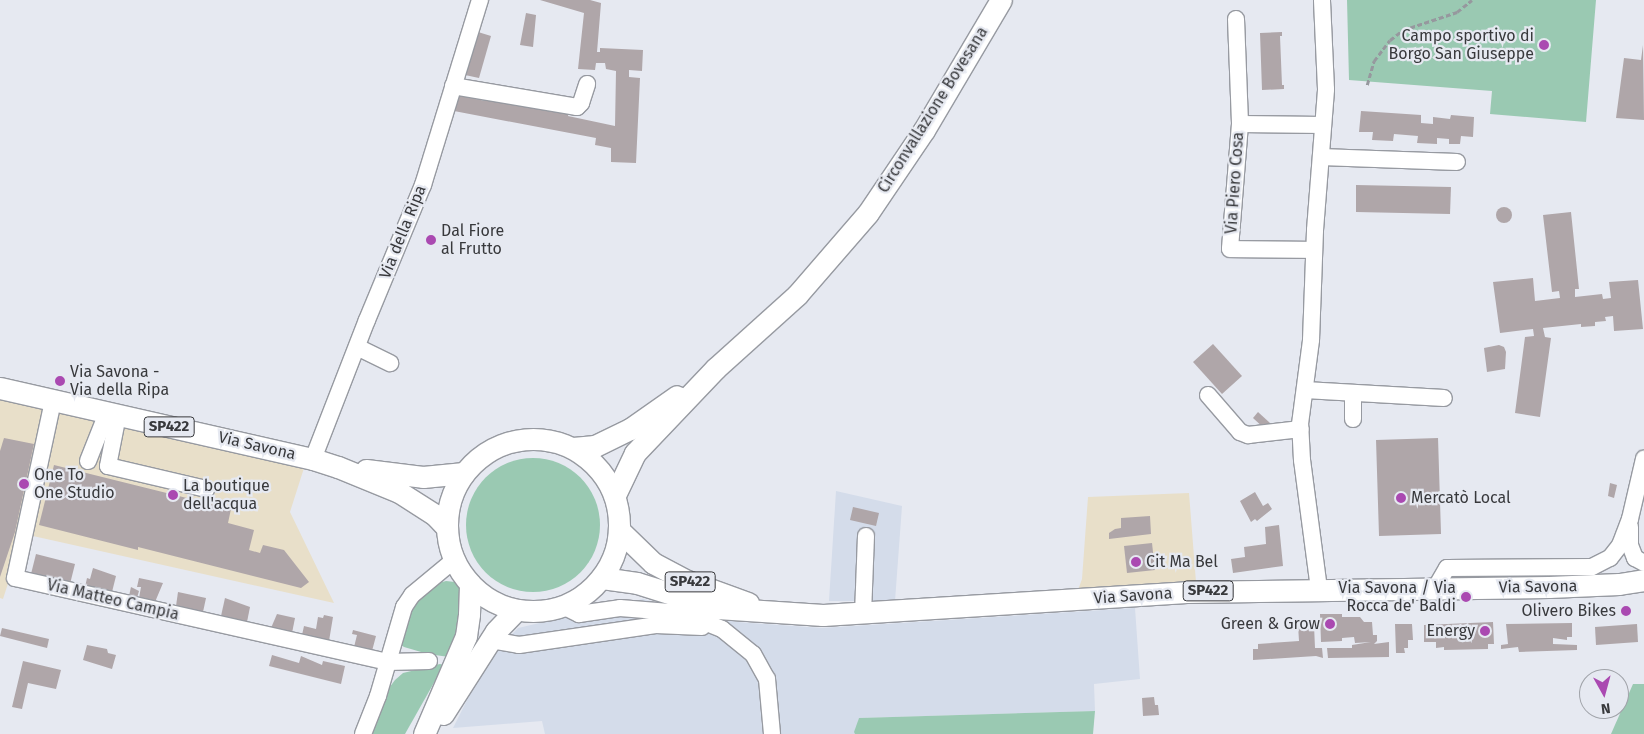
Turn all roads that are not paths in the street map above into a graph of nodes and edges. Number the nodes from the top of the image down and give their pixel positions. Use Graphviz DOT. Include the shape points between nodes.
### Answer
graph roads {
  1 [pos="480,0"];
  2 [pos="1001,0"];
  3 [pos="1322,0"];
  4 [pos="1236,19"];
  5 [pos="587,84"];
  6 [pos="453,86"];
  7 [pos="1240,124"];
  8 [pos="1323,125"];
  9 [pos="1321,157"];
  10 [pos="1457,162"];
  11 [pos="1314,250"];
  12 [pos="356,347"];
  13 [pos="390,363"];
  14 [pos="716,368"];
  15 [pos="0,388"];
  16 [pos="1305,390"];
  17 [pos="1353,394"];
  18 [pos="1208,395"];
  19 [pos="1444,398"];
  20 [pos="53,400"];
  21 [pos="112,414"];
  22 [pos="1354,419"];
  23 [pos="1300,429"];
  24 [pos="573,448"];
  25 [pos="313,459"];
  26 [pos="1644,459"];
  27 [pos="88,461"];
  28 [pos="338,467"];
  29 [pos="464,473"];
  30 [pos="206,489"];
  31 [pos="614,495"];
  32 [pos="1630,520"];
  33 [pos="446,527"];
  34 [pos="620,531"];
  35 [pos="866,536"];
  36 [pos="454,560"];
  37 [pos="1644,563"];
  38 [pos="602,578"];
  39 [pos="1644,580"];
  40 [pos="470,584"];
  41 [pos="1436,588"];
  42 [pos="1318,589"];
  43 [pos="563,606"];
  44 [pos="516,610"];
  45 [pos="772,612"];
  46 [pos="863,614"];
  47 [pos="722,629"];
  48 [pos="491,640"];
  49 [pos="429,661"];
  50 [pos="387,662"];
  51 [pos="452,688"];
  52 [pos="363,734"];
  53 [pos="424,734"];
  54 [pos="430,734"];
  55 [pos="772,734"];
  1 -- 6 [label="street, Via della Ripa"];
  2 -- 14 [label="main road, Circonvallazione Bovesana" via="924,130 868,213 797,295"];
  3 -- 8 [label="street" via="1326,89"];
  4 -- 7 [label="street, Via Piero Cosa"];
  5 -- 6 [label="street" via="577,107"];
  6 -- 12 [label="street, Via della Ripa" via="423,185"];
  7 -- 8 [label="street, Via Piero Cosa"];
  7 -- 11 [label="street, Via Piero Cosa" via="1230,248"];
  8 -- 9 [label="street"];
  9 -- 10 [label="street"];
  9 -- 11 [label="street"];
  11 -- 16 [label="street" via="1311,340"];
  12 -- 13 [label="street"];
  12 -- 25 [label="street, Via della Ripa"];
  14 -- 24 [label="main road, Circonvallazione Bovesana" via="630,429 595,446"];
  14 -- 31 [label="main road, Circonvallazione Bovesana" via="635,453"];
  15 -- 20 [label="main road, Via Savona / SP422"];
  16 -- 17 [label="street"];
  16 -- 23 [label="street"];
  17 -- 19 [label="street"];
  17 -- 22 [label="street"];
  18 -- 23 [label="street" via="1240,432 1248,435"];
  20 -- 21 [label="main road, Via Savona / SP422"];
  20 -- 50 [label="street, Via Matteo Campia" via="15,578"];
  21 -- 25 [label="main road, Via Savona / SP422"];
  21 -- 27 [label="street"];
  21 -- 30 [label="street" via="108,466"];
  23 -- 42 [label="street"];
  24 -- 29 [label="main road" via="552,440 530,438 508,442 488,451"];
  24 -- 31 [label="main road" via="591,460"];
  25 -- 28 [label="main road, Via Savona / SP422"];
  26 -- 32 [label="street"];
  28 -- 29 [label="main road, Via Savona / SP422" via="423,477"];
  28 -- 33 [label="main road, Via Savona / SP422" via="399,492 435,515"];
  29 -- 33 [label="main road" via="454,489"];
  31 -- 34 [label="main road"];
  32 -- 37 [label="street" via="1630,545 1635,558"];
  32 -- 41 [label="street" via="1620,545 1610,558 1592,567 1447,568"];
  33 -- 36 [label="main road"];
  34 -- 38 [label="main road" via="611,564"];
  34 -- 45 [label="main road, Via Savona / SP422" via="653,563 678,577"];
  35 -- 46 [label="street"];
  36 -- 40 [label="main road"];
  36 -- 50 [label="street" via="412,595 404,607"];
  38 -- 43 [label="main road"];
  38 -- 45 [label="main road, Via Savona / SP422" via="637,583 717,608"];
  39 -- 41 [label="main road, Via Savona / SP422" via="1549,588"];
  40 -- 44 [label="main road" via="491,600"];
  40 -- 51 [label="main road" via="466,636"];
  41 -- 42 [label="main road, Via Savona / SP422"];
  42 -- 46 [label="main road, Via Savona / SP422" via="1186,592"];
  43 -- 44 [label="main road" via="540,611"];
  43 -- 47 [label="street" via="579,614 620,608 682,613"];
  44 -- 48 [label="main road"];
  45 -- 46 [label="main road, Via Savona / SP422"];
  47 -- 48 [label="street" via="656,625 519,645"];
  47 -- 55 [label="street" via="753,654 767,679"];
  48 -- 51 [label="main road"];
  49 -- 50 [label="street"];
  50 -- 52 [label="street"];
  51 -- 53 [label="main road"];
  51 -- 54 [label="main road"];
}
